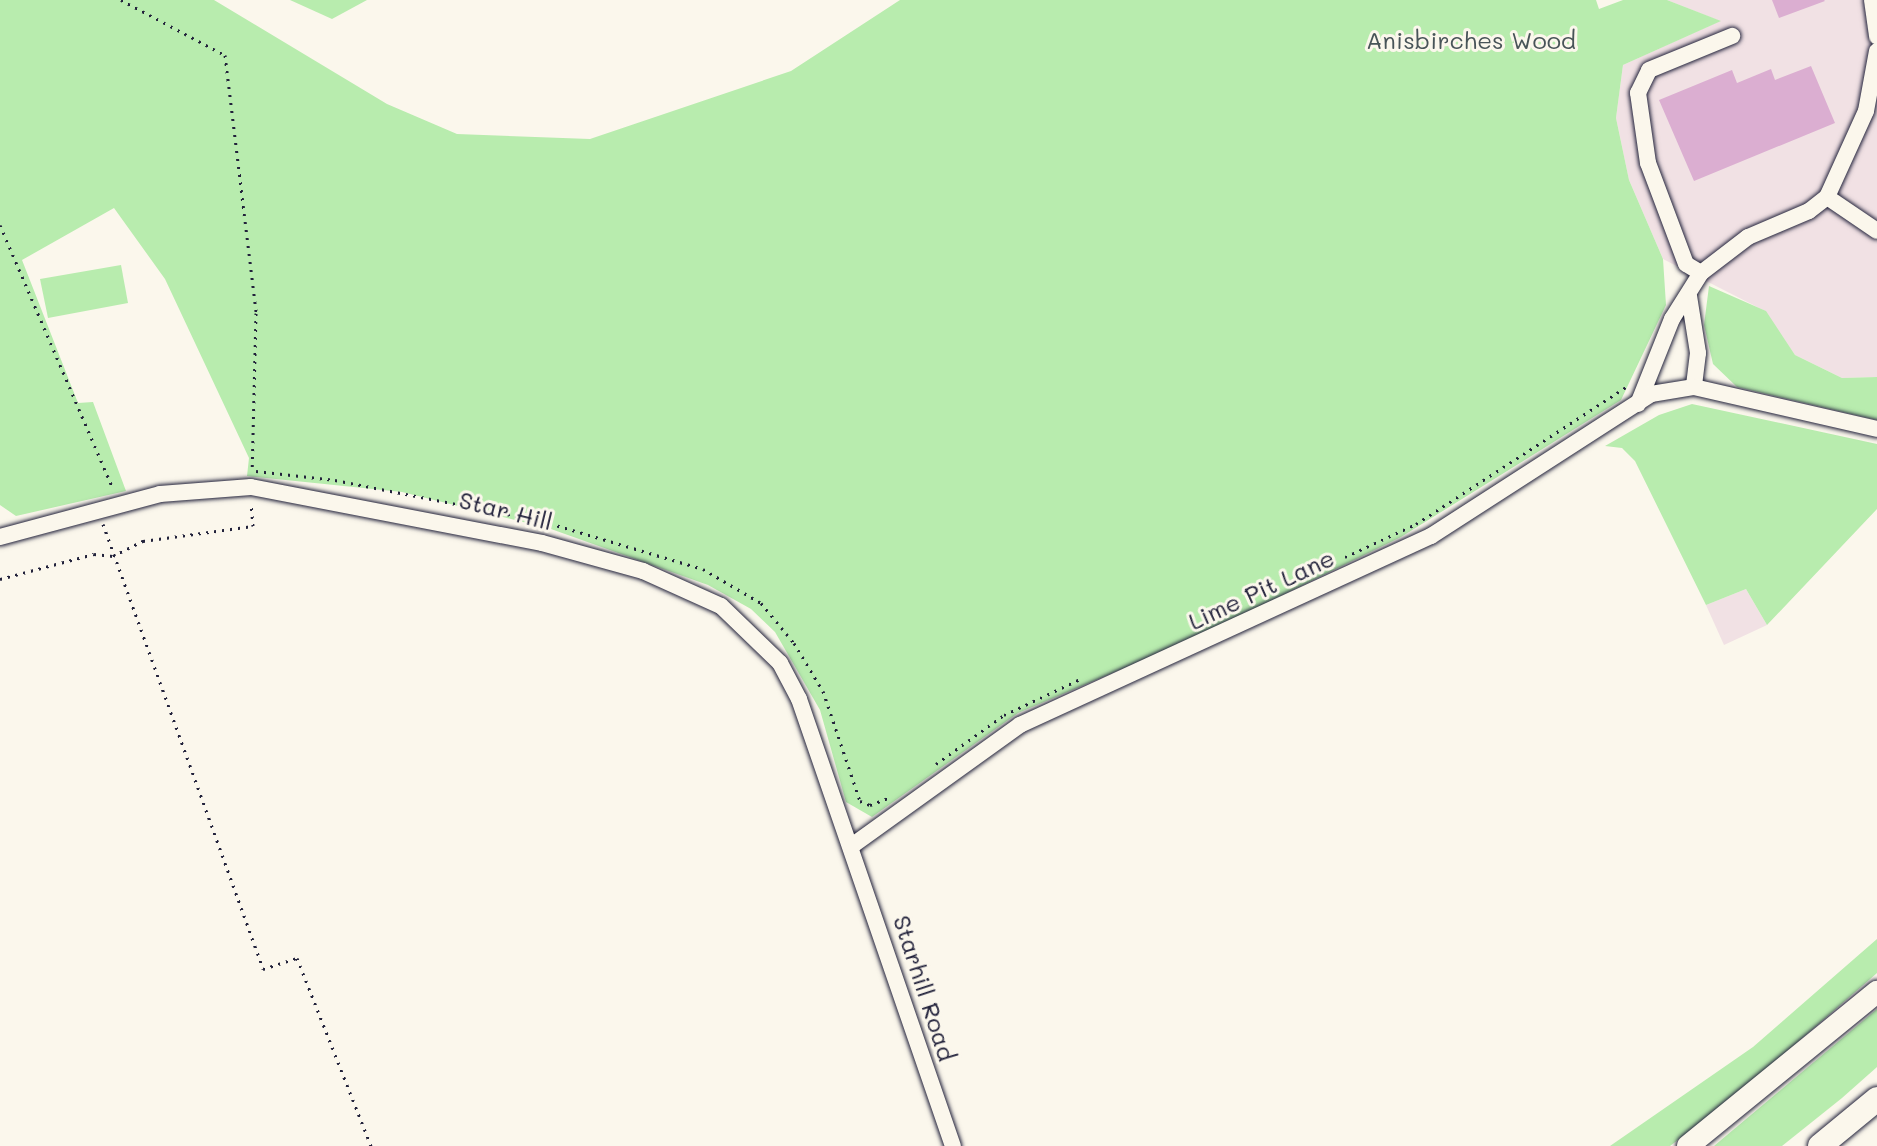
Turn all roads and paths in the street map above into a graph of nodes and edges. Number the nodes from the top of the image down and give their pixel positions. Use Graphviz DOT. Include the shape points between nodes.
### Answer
graph roads {
  1 [pos="121,0"];
  2 [pos="1872,0"];
  3 [pos="1732,36"];
  4 [pos="1877,37"];
  5 [pos="1877,51"];
  6 [pos="1827,197"];
  7 [pos="0,225"];
  8 [pos="1877,231"];
  9 [pos="1701,273"];
  10 [pos="1689,296"];
  11 [pos="1694,387"];
  12 [pos="1638,404"];
  13 [pos="1877,429"];
  14 [pos="251,479"];
  15 [pos="120,504"];
  16 [pos="99,509"];
  17 [pos="2,532"];
  18 [pos="113,556"];
  19 [pos="1331,563"];
  20 [pos="0,579"];
  21 [pos="1091,675"];
  22 [pos="929,769"];
  23 [pos="904,788"];
  24 [pos="853,845"];
  25 [pos="1877,992"];
  26 [pos="1877,1099"];
  27 [pos="371,1146"];
  28 [pos="953,1146"];
  29 [pos="1688,1146"];
  30 [pos="1820,1146"];
  1 -- 14 [label="path" via="225,55 256,313"];
  2 -- 4 [label="street"];
  3 -- 9 [label="street" via="1649,70 1638,93 1648,163 1686,264"];
  5 -- 6 [label="street" via="1866,111"];
  6 -- 8 [label="street"];
  6 -- 9 [label="street" via="1748,237"];
  7 -- 15 [label="path"];
  9 -- 10 [label="street"];
  10 -- 11 [label="street" via="1698,353"];
  10 -- 12 [label="street" via="1672,319"];
  11 -- 12 [label="street, Lime Pit Lane" via="1665,389"];
  11 -- 13 [label="street"];
  12 -- 19 [label="path" via="1628,386 1416,524"];
  12 -- 24 [label="street, Lime Pit Lane" via="1431,536 1152,667 1059,703"];
  14 -- 15 [label="street, Star Hill"];
  14 -- 18 [label="path" via="253,526 143,541"];
  14 -- 23 [label="path" via="335,480 542,521 703,569 761,603 794,643 823,691 860,801 880,803"];
  14 -- 24 [label="street, Star Hill" via="542,543 643,571 721,606 780,663 799,699"];
  15 -- 16 [label="street, Star Hill"];
  16 -- 17 [label="street, Star Hill"];
  16 -- 18 [label="path"];
  18 -- 20 [label="path" via="94,554"];
  18 -- 27 [label="path" via="263,969 297,958"];
  21 -- 22 [label="path" via="1052,688 1004,715"];
  24 -- 28 [label="street, Starhill Road"];
  25 -- 29 [label="main road"];
  26 -- 30 [label="highway"];
}
